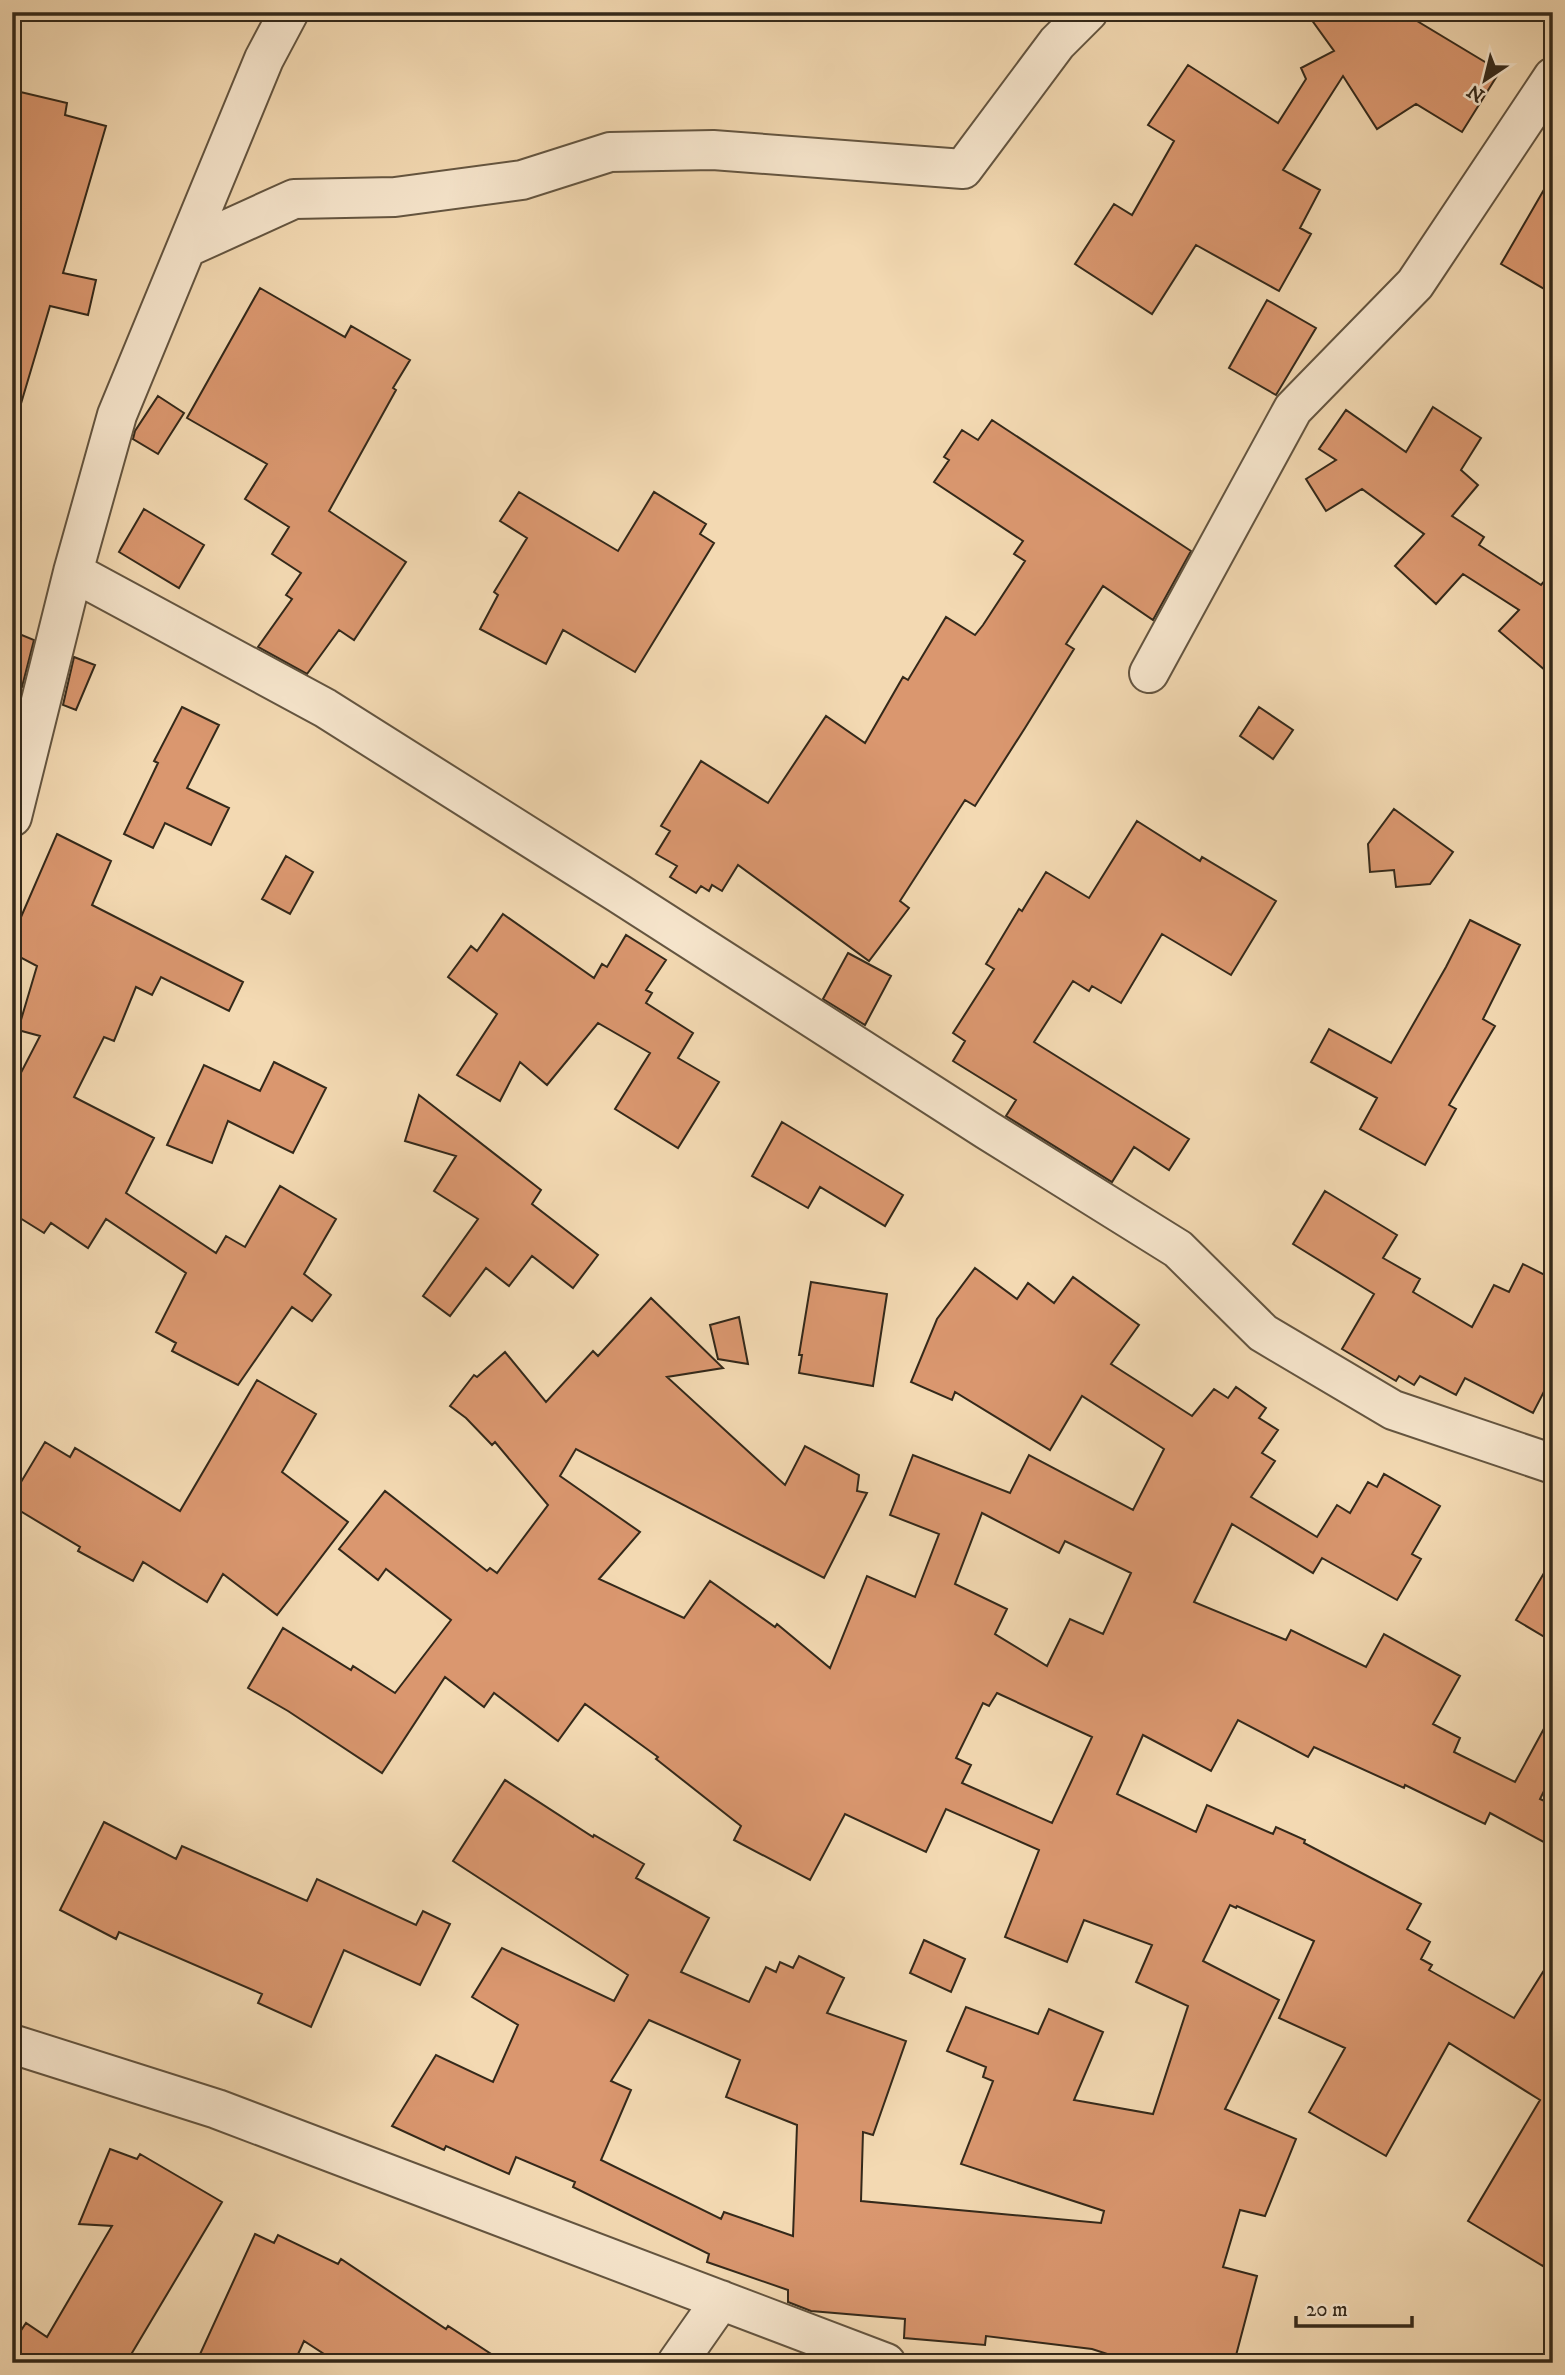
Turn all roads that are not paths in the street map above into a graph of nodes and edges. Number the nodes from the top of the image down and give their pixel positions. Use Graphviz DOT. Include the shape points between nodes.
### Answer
graph roads {
  1 [pos="289,12"];
  2 [pos="1087,12"];
  3 [pos="1553,77"];
  4 [pos="186,248"];
  5 [pos="73,572"];
  6 [pos="1149,673"];
  7 [pos="12,817"];
  8 [pos="1553,1464"];
  9 [pos="12,2044"];
  10 [pos="721,2300"];
  11 [pos="677,2363"];
  12 [pos="886,2363"];
  1 -- 4 [label="street" via="264,59"];
  2 -- 4 [label="street" via="1057,43 963,169 713,150 610,152 522,180 395,197 294,199"];
  3 -- 6 [label="street" via="1415,284 1293,409"];
  4 -- 5 [label="street" via="117,415"];
  5 -- 7 [label="street"];
  5 -- 8 [label="street" via="325,708 1178,1249 1263,1333 1393,1410"];
  9 -- 10 [label="street" via="216,2109"];
  10 -- 11 [label="street"];
  10 -- 12 [label="street"];
}
